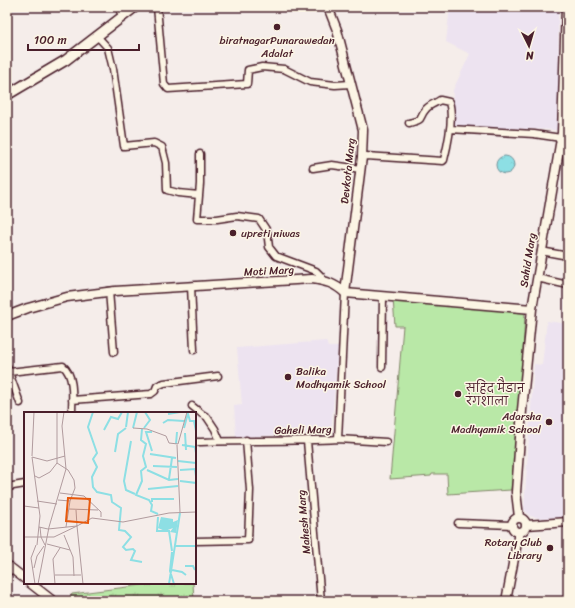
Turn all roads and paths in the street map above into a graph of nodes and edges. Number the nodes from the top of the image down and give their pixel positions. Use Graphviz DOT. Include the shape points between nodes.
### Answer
graph roads {
  1 [pos="119,7"];
  2 [pos="135,7"];
  3 [pos="157,7"];
  4 [pos="328,7"];
  5 [pos="566,7"];
  6 [pos="122,16"];
  7 [pos="97,36"];
  8 [pos="351,84"];
  9 [pos="7,95"];
  10 [pos="566,101"];
  11 [pos="409,123"];
  12 [pos="450,129"];
  13 [pos="561,138"];
  14 [pos="200,154"];
  15 [pos="362,157"];
  16 [pos="313,168"];
  17 [pos="361,169"];
  18 [pos="199,195"];
  19 [pos="541,251"];
  20 [pos="568,256"];
  21 [pos="537,278"];
  22 [pos="323,281"];
  23 [pos="568,285"];
  24 [pos="191,286"];
  25 [pos="109,291"];
  26 [pos="345,293"];
  27 [pos="382,296"];
  28 [pos="532,309"];
  29 [pos="7,316"];
  30 [pos="194,350"];
  31 [pos="114,352"];
  32 [pos="382,366"];
  33 [pos="8,369"];
  34 [pos="218,376"];
  35 [pos="72,400"];
  36 [pos="20,403"];
  37 [pos="192,406"];
  38 [pos="72,412"];
  39 [pos="338,439"];
  40 [pos="246,440"];
  41 [pos="220,441"];
  42 [pos="307,441"];
  43 [pos="196,442"];
  44 [pos="386,442"];
  45 [pos="24,484"];
  46 [pos="7,487"];
  47 [pos="519,517"];
  48 [pos="568,522"];
  49 [pos="458,523"];
  50 [pos="512,525"];
  51 [pos="527,525"];
  52 [pos="519,532"];
  53 [pos="196,541"];
  54 [pos="7,566"];
  55 [pos="24,578"];
  56 [pos="31,584"];
  57 [pos="53,601"];
  58 [pos="321,601"];
  59 [pos="506,601"];
  1 -- 6 [label="street"];
  2 -- 6 [label="main road"];
  3 -- 8 [label="street" via="164,84 168,89 247,84 248,70 262,67 284,69 310,82"];
  4 -- 8 [label="street, Devkota Marg"];
  5 -- 10 [label="street, Sahid Marg"];
  6 -- 7 [label="main road"];
  7 -- 9 [label="main road" via="66,60"];
  7 -- 18 [label="street" via="108,48 124,146 154,142 162,147 166,163 167,190"];
  8 -- 15 [label="street, Devkota Marg" via="363,130"];
  10 -- 13 [label="street, Sahid Marg"];
  11 -- 12 [label="street" via="419,120 427,108 444,100 450,104"];
  12 -- 13 [label="street"];
  12 -- 15 [label="street" via="443,161"];
  13 -- 19 [label="street, Sahid Marg"];
  14 -- 18 [label="street"];
  15 -- 17 [label="street, Devkota Marg"];
  16 -- 17 [label="street" via="332,165"];
  17 -- 26 [label="street, Devkota Marg"];
  18 -- 22 [label="street" via="197,219 237,216 259,219 267,231 269,247 276,256 316,271"];
  19 -- 20 [label="street"];
  19 -- 21 [label="street, Sahid Marg"];
  21 -- 23 [label="street"];
  21 -- 28 [label="street, Sahid Marg"];
  22 -- 24 [label="street, Moti Marg"];
  22 -- 26 [label="street, Moti Marg" via="338,286"];
  24 -- 25 [label="street, Moti Marg"];
  24 -- 30 [label="street"];
  25 -- 29 [label="street, Moti Marg" via="67,297"];
  25 -- 31 [label="street"];
  26 -- 27 [label="street, Moti Marg"];
  26 -- 39 [label="street, Gaheli Marg"];
  27 -- 28 [label="street, Moti Marg"];
  27 -- 32 [label="street"];
  28 -- 47 [label="street, Sahid Marg" via="516,492"];
  33 -- 35 [label="street" via="63,366 70,377"];
  33 -- 36 [label="street"];
  34 -- 35 [label="street" via="164,383 157,386 152,394"];
  35 -- 38 [label="street"];
  37 -- 41 [label="street" via="215,428"];
  39 -- 42 [label="street, Gaheli Marg"];
  39 -- 44 [label="street"];
  40 -- 41 [label="street, Gaheli Marg"];
  40 -- 42 [label="street, Gaheli Marg"];
  40 -- 53 [label="street" via="250,490 248,540"];
  41 -- 43 [label="street, Gaheli Marg"];
  42 -- 58 [label="street, Mahesh Marg"];
  45 -- 46 [label="street"];
  47 -- 50 [label="street"];
  47 -- 51 [label="street" via="526,521"];
  48 -- 51 [label="street"];
  49 -- 50 [label="street"];
  50 -- 52 [label="street"];
  51 -- 52 [label="street"];
  52 -- 59 [label="street"];
  54 -- 55 [label="street"];
  56 -- 57 [label="street"];
}
